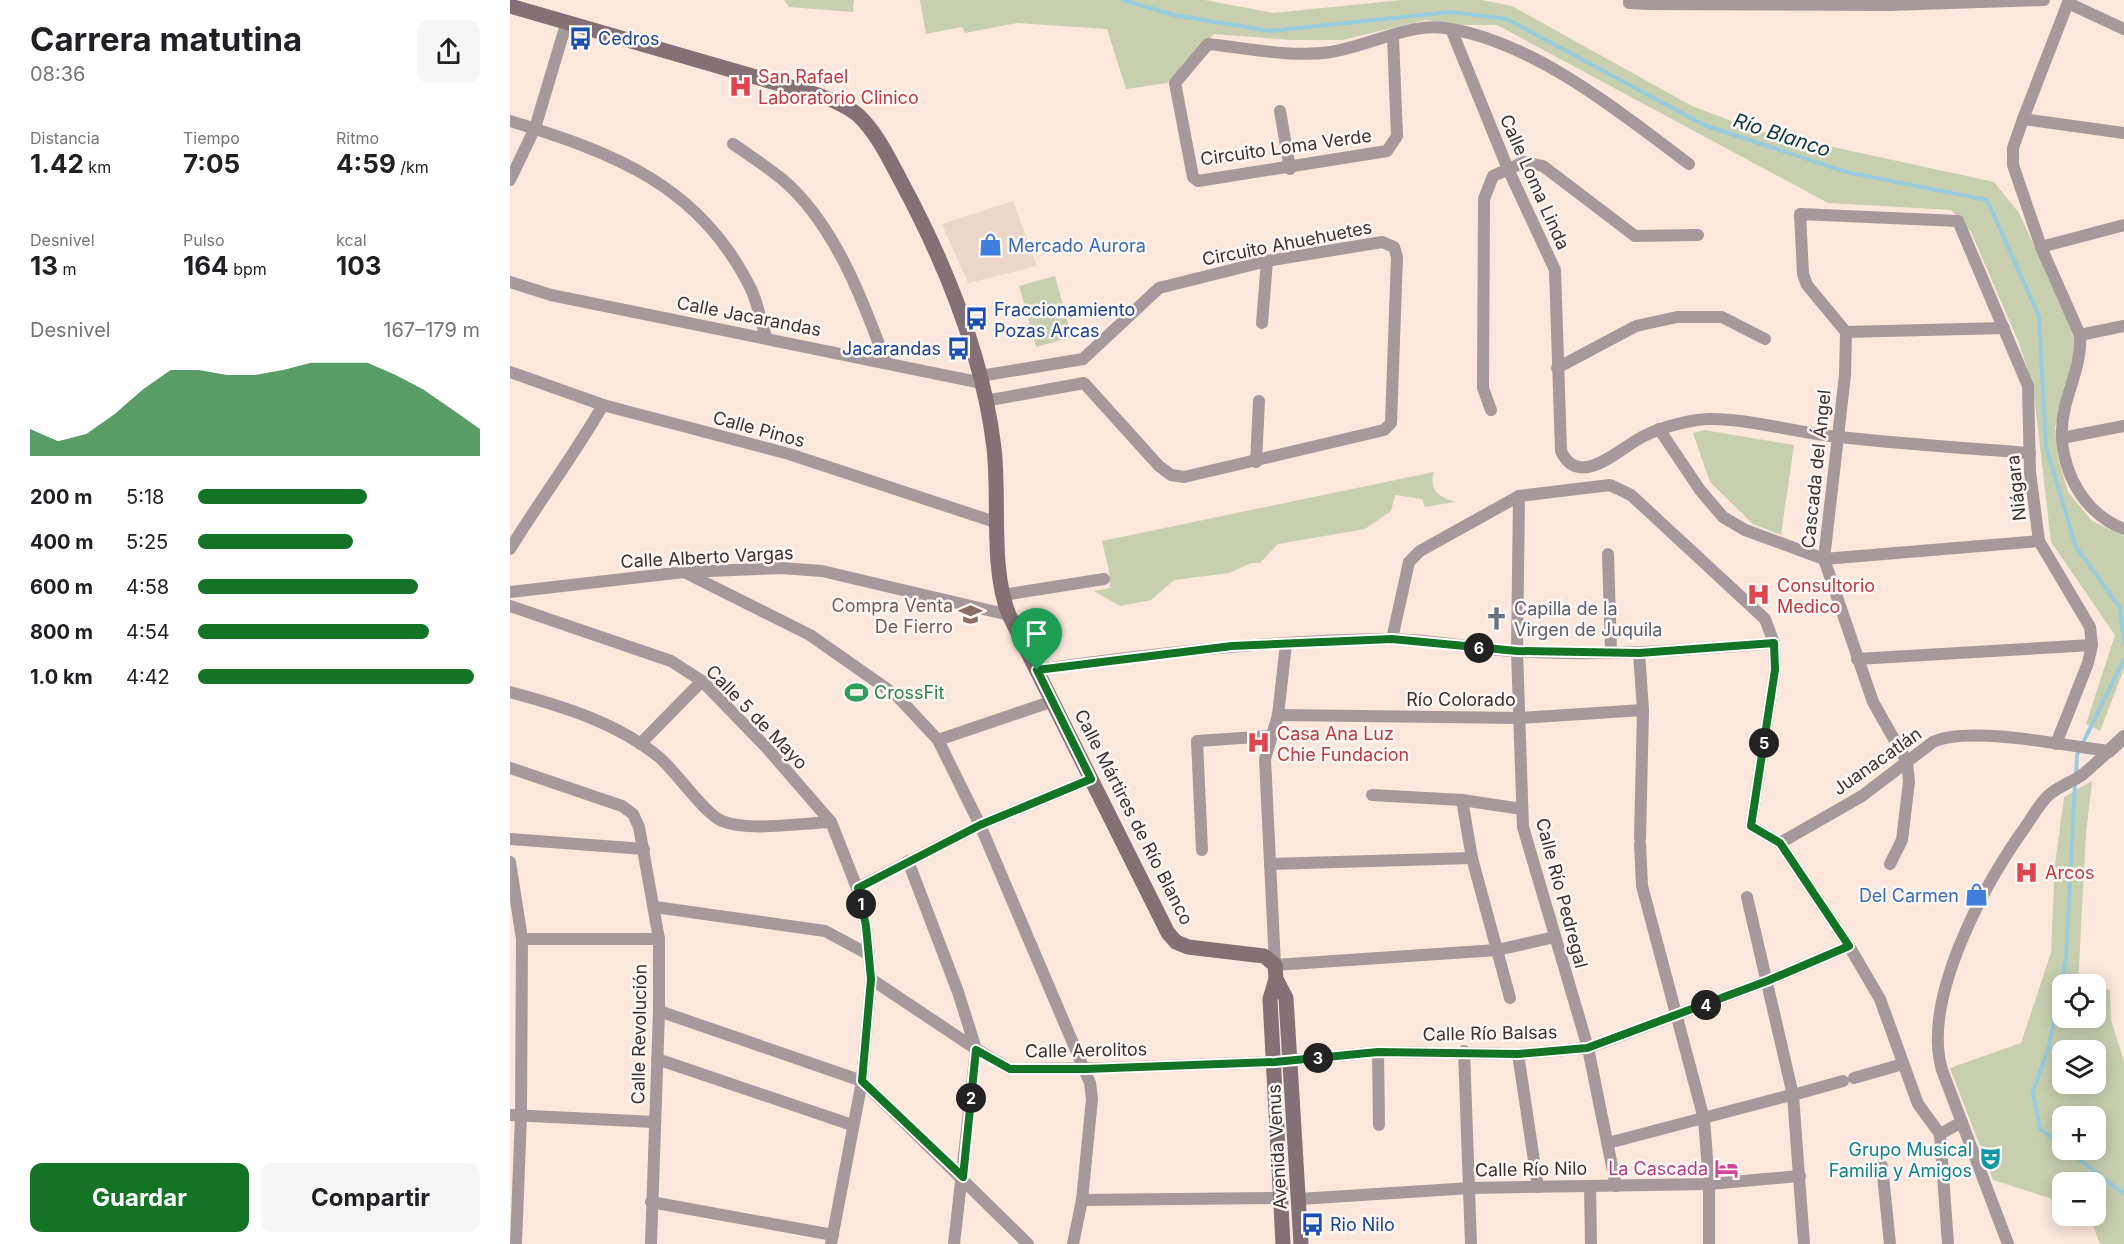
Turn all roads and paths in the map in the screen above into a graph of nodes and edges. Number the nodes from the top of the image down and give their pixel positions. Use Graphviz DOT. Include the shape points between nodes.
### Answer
graph roads {
  1 [pos="2044,1"];
  2 [pos="2068,1"];
  3 [pos="1629,2"];
  4 [pos="510,6"];
  5 [pos="567,21"];
  6 [pos="1451,29"];
  7 [pos="2124,29"];
  8 [pos="1393,37"];
  9 [pos="1280,111"];
  10 [pos="2023,119"];
  11 [pos="510,121"];
  12 [pos="535,129"];
  13 [pos="2124,133"];
  14 [pos="733,144"];
  15 [pos="1689,164"];
  16 [pos="1290,168"];
  17 [pos="1508,169"];
  18 [pos="510,180"];
  19 [pos="2124,225"];
  20 [pos="1698,235"];
  21 [pos="2041,247"];
  22 [pos="1267,261"];
  23 [pos="510,282"];
  24 [pos="1262,323"];
  25 [pos="2124,326"];
  26 [pos="2004,328"];
  27 [pos="1846,332"];
  28 [pos="2080,335"];
  29 [pos="766,337"];
  30 [pos="1764,339"];
  31 [pos="886,363"];
  32 [pos="1557,368"];
  33 [pos="510,372"];
  34 [pos="981,380"];
  35 [pos="985,401"];
  36 [pos="1259,401"];
  37 [pos="603,405"];
  38 [pos="1491,410"];
  39 [pos="2124,426"];
  40 [pos="1659,429"];
  41 [pos="1837,437"];
  42 [pos="2062,438"];
  43 [pos="2030,453"];
  44 [pos="1256,462"];
  45 [pos="1520,496"];
  46 [pos="998,523"];
  47 [pos="2124,529"];
  48 [pos="2039,541"];
  49 [pos="510,549"];
  50 [pos="1608,554"];
  51 [pos="1824,560"];
  52 [pos="684,572"];
  53 [pos="1104,579"];
  54 [pos="510,592"];
  55 [pos="1003,595"];
  56 [pos="510,606"];
  57 [pos="1009,615"];
  58 [pos="1392,639"];
  59 [pos="1774,643"];
  60 [pos="1286,644"];
  61 [pos="2092,645"];
  62 [pos="1517,651"];
  63 [pos="1611,652"];
  64 [pos="1639,653"];
  65 [pos="1857,659"];
  66 [pos="1037,670"];
  67 [pos="702,681"];
  68 [pos="510,692"];
  69 [pos="1053,701"];
  70 [pos="1643,710"];
  71 [pos="1278,715"];
  72 [pos="1519,718"];
  73 [pos="1271,736"];
  74 [pos="2124,737"];
  75 [pos="938,740"];
  76 [pos="640,744"];
  77 [pos="2056,744"];
  78 [pos="2109,751"];
  79 [pos="1907,762"];
  80 [pos="510,768"];
  81 [pos="1091,779"];
  82 [pos="1372,795"];
  83 [pos="1462,800"];
  84 [pos="1522,808"];
  85 [pos="831,822"];
  86 [pos="980,825"];
  87 [pos="510,839"];
  88 [pos="1780,843"];
  89 [pos="644,849"];
  90 [pos="1202,850"];
  91 [pos="1472,858"];
  92 [pos="908,861"];
  93 [pos="510,862"];
  94 [pos="1270,864"];
  95 [pos="1890,864"];
  96 [pos="858,888"];
  97 [pos="1747,897"];
  98 [pos="655,907"];
  99 [pos="1555,937"];
  100 [pos="522,939"];
  101 [pos="659,939"];
  102 [pos="1849,946"];
  103 [pos="1497,950"];
  104 [pos="868,954"];
  105 [pos="1275,972"];
  106 [pos="871,979"];
  107 [pos="1767,981"];
  108 [pos="1510,998"];
  109 [pos="659,1011"];
  110 [pos="1678,1016"];
  111 [pos="1587,1048"];
  112 [pos="976,1050"];
  113 [pos="1464,1051"];
  114 [pos="1378,1052"];
  115 [pos="1518,1054"];
  116 [pos="657,1059"];
  117 [pos="1292,1060"];
  118 [pos="1275,1062"];
  119 [pos="1903,1064"];
  120 [pos="1086,1069"];
  121 [pos="862,1081"];
  122 [pos="1790,1096"];
  123 [pos="515,1115"];
  124 [pos="1704,1119"];
  125 [pos="655,1122"];
  126 [pos="1962,1122"];
  127 [pos="852,1125"];
  128 [pos="1379,1125"];
  129 [pos="1940,1134"];
  130 [pos="1608,1143"];
  131 [pos="1882,1166"];
  132 [pos="1800,1176"];
  133 [pos="963,1177"];
  134 [pos="1709,1184"];
  135 [pos="1590,1186"];
  136 [pos="1616,1186"];
  137 [pos="1538,1187"];
  138 [pos="1471,1188"];
  139 [pos="1282,1198"];
  140 [pos="1299,1198"];
  141 [pos="1082,1200"];
  142 [pos="651,1202"];
  143 [pos="832,1240"];
  144 [pos="516,1244"];
  145 [pos="651,1244"];
  146 [pos="954,1244"];
  147 [pos="1028,1244"];
  148 [pos="1073,1244"];
  149 [pos="1283,1244"];
  150 [pos="1301,1244"];
  151 [pos="1472,1244"];
  152 [pos="1591,1244"];
  153 [pos="1709,1244"];
  154 [pos="1804,1244"];
  155 [pos="1890,1244"];
  156 [pos="1948,1244"];
  157 [pos="2008,1244"];
  1 -- 3 [label="street" via="1889,5"];
  2 -- 7 [label="street"];
  2 -- 10 [label="street"];
  4 -- 5 [label="main road, Calle Mártires de Río Blanco"];
  5 -- 12 [label="street"];
  5 -- 34 [label="main road, Calle Mártires de Río Blanco" via="818,95 857,114 876,136 917,212 958,303"];
  6 -- 8 [label="street" via="1419,28"];
  6 -- 15 [label="street" via="1474,33 1597,95"];
  6 -- 17 [label="street, Calle Loma Linda"];
  8 -- 16 [label="street, Circuito Loma Verde" via="1397,136 1387,151"];
  8 -- 16 [label="street, Circuito Loma Verde" via="1329,53 1208,44 1175,83 1193,177 1198,182"];
  9 -- 16 [label="street"];
  10 -- 13 [label="street"];
  10 -- 21 [label="street" via="2013,148 2013,165"];
  11 -- 12 [label="street"];
  12 -- 18 [label="street"];
  12 -- 29 [label="street" via="638,168 671,189 701,217 731,254 752,291"];
  14 -- 31 [label="street" via="783,180 823,226 863,299"];
  17 -- 20 [label="street" via="1524,162 1543,166 1635,236"];
  17 -- 32 [label="street, Calle Loma Linda" via="1555,270"];
  17 -- 38 [label="street" via="1493,176 1484,199 1483,388"];
  19 -- 21 [label="street"];
  21 -- 28 [label="street"];
  22 -- 24 [label="street"];
  22 -- 34 [label="street, Circuito Ahuehuetes" via="1159,288 1083,359"];
  22 -- 44 [label="street, Circuito Ahuehuetes" via="1382,242 1394,247 1398,257 1391,423 1383,430"];
  23 -- 29 [label="street, Calle Jacarandas" via="551,295"];
  25 -- 28 [label="street"];
  26 -- 27 [label="street"];
  26 -- 27 [label="street, Niágara" via="1958,221 1800,214 1807,285"];
  26 -- 43 [label="street, Niágara" via="2028,386"];
  27 -- 41 [label="street, Cascada del Ángel"];
  28 -- 42 [label="street" via="2081,349 2065,408"];
  29 -- 31 [label="street, Calle Jacarandas"];
  30 -- 32 [label="street" via="1722,317 1677,316 1636,326"];
  31 -- 34 [label="street, Calle Jacarandas"];
  32 -- 40 [label="street, Calle Loma Linda" via="1565,458 1580,466 1597,465"];
  33 -- 37 [label="street, Calle Pinos"];
  34 -- 35 [label="main road, Calle Mártires de Río Blanco"];
  35 -- 44 [label="street, Circuito Ahuehuetes" via="1084,383 1159,466 1171,474 1184,477"];
  35 -- 46 [label="main road, Calle Mártires de Río Blanco" via="995,461"];
  36 -- 44 [label="street"];
  37 -- 46 [label="street, Calle Pinos" via="789,454"];
  37 -- 49 [label="street"];
  39 -- 42 [label="street"];
  40 -- 41 [label="street" via="1707,419"];
  40 -- 51 [label="street" via="1723,517 1744,530"];
  41 -- 43 [label="street"];
  41 -- 51 [label="street, Cascada del Ángel"];
  42 -- 47 [label="street" via="2070,477 2087,506"];
  43 -- 48 [label="street, Niágara"];
  45 -- 58 [label="street" via="1420,551 1409,562"];
  45 -- 59 [label="street" via="1610,485 1631,495 1765,620"];
  45 -- 62 [label="street, Calle Río Pedregal"];
  46 -- 55 [label="main road, Calle Mártires de Río Blanco"];
  48 -- 51 [label="street"];
  48 -- 61 [label="street, Niágara" via="2090,627"];
  50 -- 63 [label="street"];
  51 -- 65 [label="street, Cascada del Ángel"];
  52 -- 54 [label="street, Calle Alberto Vargas"];
  52 -- 57 [label="street, Calle Alberto Vargas" via="781,568 822,571"];
  52 -- 75 [label="street" via="810,635 897,696"];
  53 -- 55 [label="street"];
  55 -- 57 [label="main road, Calle Mártires de Río Blanco"];
  56 -- 67 [label="street, Calle 5 de Mayo" via="671,661"];
  57 -- 66 [label="main road, Calle Mártires de Río Blanco"];
  58 -- 60 [label="street"];
  58 -- 62 [label="street"];
  59 -- 64 [label="street"];
  59 -- 88 [label="street" via="1775,670 1751,826"];
  60 -- 66 [label="street" via="1232,646"];
  60 -- 71 [label="street"];
  61 -- 65 [label="street"];
  61 -- 77 [label="street"];
  62 -- 63 [label="street"];
  62 -- 72 [label="street, Calle Río Pedregal"];
  63 -- 64 [label="street"];
  64 -- 70 [label="street"];
  65 -- 79 [label="street, Cascada del Ángel" via="1873,702"];
  66 -- 69 [label="main road, Calle Mártires de Río Blanco"];
  67 -- 76 [label="street"];
  67 -- 85 [label="street, Calle 5 de Mayo"];
  68 -- 76 [label="street" via="563,706"];
  69 -- 75 [label="street"];
  69 -- 81 [label="main road, Calle Mártires de Río Blanco"];
  70 -- 72 [label="street, Río Colorado"];
  70 -- 110 [label="street" via="1642,886"];
  71 -- 72 [label="street, Río Colorado"];
  71 -- 73 [label="street"];
  72 -- 84 [label="street, Calle Río Pedregal"];
  73 -- 90 [label="street" via="1197,741"];
  73 -- 94 [label="street" via="1265,759"];
  74 -- 78 [label="street"];
  75 -- 86 [label="street"];
  76 -- 85 [label="street" via="661,759 719,820 738,826"];
  77 -- 78 [label="street, Juanacatlán"];
  77 -- 79 [label="street, Juanacatlán" via="1975,734 1944,737"];
  78 -- 126 [label="street" via="2081,776 2049,794 2017,838 1983,893 1951,970 1938,1025 1938,1058"];
  79 -- 88 [label="street, Juanacatlán" via="1862,796"];
  79 -- 95 [label="street" via="1909,782 1902,840"];
  80 -- 89 [label="street, Calle Revolución" via="622,806 633,814"];
  81 -- 86 [label="street"];
  81 -- 105 [label="main road, Calle Mártires de Río Blanco" via="1172,937 1188,947 1264,956"];
  82 -- 83 [label="street"];
  83 -- 84 [label="street"];
  83 -- 91 [label="street"];
  84 -- 99 [label="street, Calle Río Pedregal" via="1525,838"];
  85 -- 96 [label="street, Calle 5 de Mayo"];
  86 -- 92 [label="street"];
  86 -- 120 [label="street"];
  87 -- 89 [label="street"];
  88 -- 102 [label="street"];
  89 -- 98 [label="street, Calle Revolución"];
  91 -- 94 [label="street"];
  91 -- 103 [label="street"];
  92 -- 96 [label="street"];
  92 -- 112 [label="street"];
  93 -- 100 [label="street"];
  94 -- 105 [label="street"];
  96 -- 104 [label="street, Calle 5 de Mayo"];
  97 -- 107 [label="street"];
  98 -- 101 [label="street, Calle Revolución"];
  98 -- 104 [label="street" via="825,931"];
  99 -- 103 [label="street"];
  99 -- 111 [label="street, Calle Río Pedregal"];
  100 -- 101 [label="street"];
  100 -- 123 [label="street"];
  101 -- 109 [label="street, Calle Revolución"];
  102 -- 107 [label="street, Calle Río Balsas"];
  102 -- 119 [label="street" via="1882,1004"];
  103 -- 105 [label="street"];
  103 -- 108 [label="street"];
  104 -- 106 [label="street, Calle 5 de Mayo"];
  105 -- 117 [label="main road, Avenida Venus" via="1286,998"];
  105 -- 118 [label="main road, Avenida Venus" via="1270,999"];
  106 -- 112 [label="street, Calle Aerolitos"];
  106 -- 121 [label="street, Calle 5 de Mayo"];
  107 -- 110 [label="street, Calle Río Balsas"];
  107 -- 122 [label="street"];
  109 -- 116 [label="street, Calle Revolución"];
  109 -- 121 [label="street"];
  110 -- 111 [label="street, Calle Río Balsas"];
  110 -- 124 [label="street"];
  111 -- 115 [label="street, Calle Río Balsas"];
  111 -- 130 [label="street, Calle Río Pedregal"];
  112 -- 120 [label="street, Calle Aerolitos" via="1010,1069"];
  112 -- 133 [label="street"];
  113 -- 114 [label="street, Calle Río Balsas"];
  113 -- 115 [label="street, Calle Río Balsas"];
  113 -- 138 [label="street"];
  114 -- 117 [label="street, Calle Río Balsas"];
  114 -- 128 [label="street"];
  115 -- 137 [label="street"];
  116 -- 125 [label="street, Calle Revolución"];
  116 -- 127 [label="street"];
  117 -- 118 [label="street, Calle Aerolitos"];
  117 -- 140 [label="main road, Avenida Venus"];
  118 -- 120 [label="street, Calle Aerolitos"];
  118 -- 139 [label="main road, Avenida Venus"];
  119 -- 122 [label="street"];
  119 -- 129 [label="street" via="1918,1104"];
  120 -- 141 [label="street" via="1092,1099"];
  121 -- 127 [label="street, Calle 5 de Mayo"];
  121 -- 133 [label="street"];
  122 -- 124 [label="street"];
  122 -- 132 [label="street"];
  123 -- 125 [label="street"];
  123 -- 144 [label="street"];
  124 -- 130 [label="street"];
  124 -- 134 [label="street"];
  125 -- 142 [label="street, Calle Revolución"];
  126 -- 129 [label="street"];
  126 -- 157 [label="street"];
  127 -- 143 [label="street, Calle 5 de Mayo"];
  129 -- 156 [label="street"];
  130 -- 136 [label="street, Calle Río Pedregal"];
  131 -- 155 [label="street"];
  132 -- 134 [label="street, Calle Río Nilo"];
  132 -- 154 [label="street"];
  133 -- 146 [label="street"];
  133 -- 147 [label="street"];
  134 -- 136 [label="street, Calle Río Nilo"];
  134 -- 153 [label="street"];
  135 -- 136 [label="street, Calle Río Nilo"];
  135 -- 137 [label="street, Calle Río Nilo"];
  135 -- 152 [label="street"];
  137 -- 138 [label="street, Calle Río Nilo"];
  138 -- 140 [label="street, Calle Río Nilo"];
  138 -- 151 [label="street"];
  139 -- 141 [label="street"];
  139 -- 149 [label="main road, Avenida Venus"];
  140 -- 150 [label="main road, Avenida Venus"];
  141 -- 148 [label="street"];
  142 -- 143 [label="street"];
  142 -- 145 [label="street, Calle Revolución"];
}
